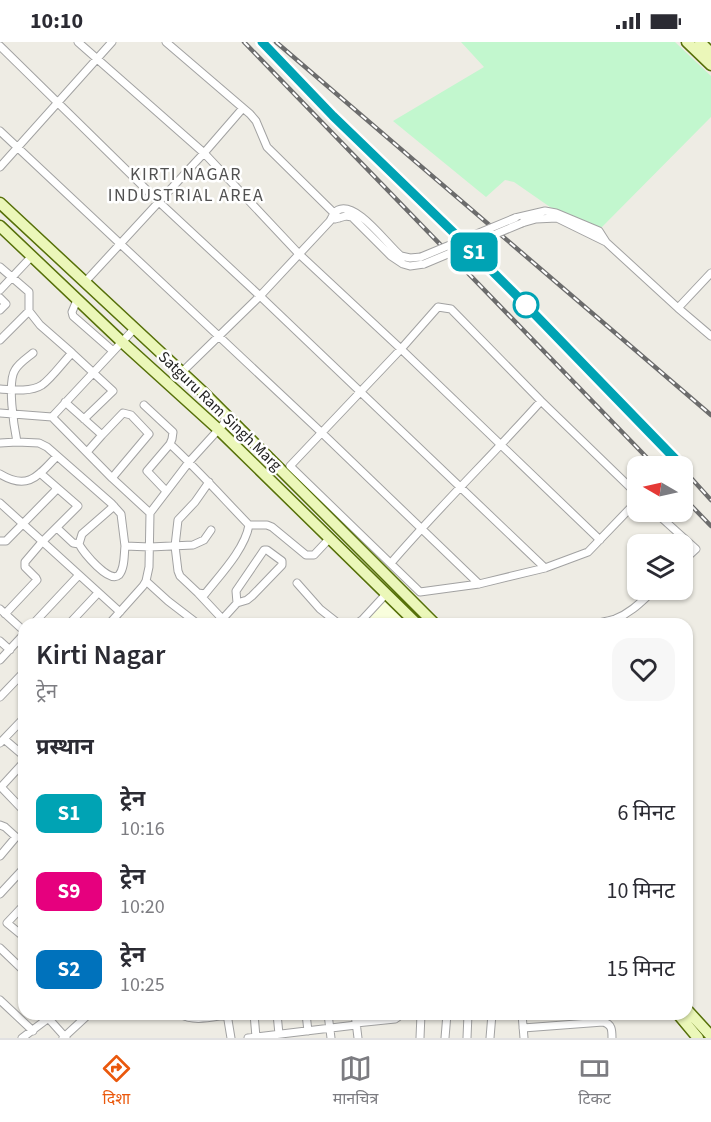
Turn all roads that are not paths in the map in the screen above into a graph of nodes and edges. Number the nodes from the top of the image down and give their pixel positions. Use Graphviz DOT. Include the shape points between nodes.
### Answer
graph roads {
  1 [pos="78,42"];
  2 [pos="112,42"];
  3 [pos="166,42"];
  4 [pos="687,42"];
  5 [pos="700,42"];
  6 [pos="0,46"];
  7 [pos="711,53"];
  8 [pos="97,59"];
  9 [pos="711,65"];
  10 [pos="59,102"];
  11 [pos="243,108"];
  12 [pos="0,131"];
  13 [pos="18,148"];
  14 [pos="204,153"];
  15 [pos="0,167"];
  16 [pos="159,202"];
  17 [pos="0,203"];
  18 [pos="336,216"];
  19 [pos="0,226"];
  20 [pos="606,243"];
  21 [pos="119,244"];
  22 [pos="299,254"];
  23 [pos="32,256"];
  24 [pos="0,267"];
  25 [pos="711,273"];
  26 [pos="12,278"];
  27 [pos="85,282"];
  28 [pos="0,290"];
  29 [pos="260,296"];
  30 [pos="0,298"];
  31 [pos="77,300"];
  32 [pos="678,308"];
  33 [pos="0,310"];
  34 [pos="29,311"];
  35 [pos="135,328"];
  36 [pos="711,336"];
  37 [pos="218,337"];
  38 [pos="0,340"];
  39 [pos="122,342"];
  40 [pos="401,350"];
  41 [pos="113,351"];
  42 [pos="33,353"];
  43 [pos="72,353"];
  44 [pos="182,372"];
  45 [pos="93,373"];
  46 [pos="0,389"];
  47 [pos="12,390"];
  48 [pos="360,391"];
  49 [pos="541,401"];
  50 [pos="65,402"];
  51 [pos="144,405"];
  52 [pos="0,413"];
  53 [pos="13,415"];
  54 [pos="52,417"];
  55 [pos="229,418"];
  56 [pos="84,419"];
  57 [pos="218,429"];
  58 [pos="322,433"];
  59 [pos="102,435"];
  60 [pos="17,442"];
  61 [pos="0,443"];
  62 [pos="170,444"];
  63 [pos="501,445"];
  64 [pos="87,452"];
  65 [pos="57,456"];
  66 [pos="189,462"];
  67 [pos="286,469"];
  68 [pos="40,473"];
  69 [pos="0,474"];
  70 [pos="112,477"];
  71 [pos="209,482"];
  72 [pos="627,484"];
  73 [pos="56,487"];
  74 [pos="461,487"];
  75 [pos="166,491"];
  76 [pos="0,503"];
  77 [pos="114,506"];
  78 [pos="627,512"];
  79 [pos="150,513"];
  80 [pos="666,522"];
  81 [pos="22,524"];
  82 [pos="249,525"];
  83 [pos="421,527"];
  84 [pos="57,528"];
  85 [pos="211,530"];
  86 [pos="679,534"];
  87 [pos="330,539"];
  88 [pos="600,540"];
  89 [pos="0,541"];
  90 [pos="42,542"];
  91 [pos="79,544"];
  92 [pos="125,546"];
  93 [pos="175,546"];
  94 [pos="150,547"];
  95 [pos="391,563"];
  96 [pos="545,568"];
  97 [pos="78,576"];
  98 [pos="147,581"];
  99 [pos="297,584"];
  100 [pos="479,584"];
  101 [pos="98,593"];
  102 [pos="198,593"];
  103 [pos="386,594"];
  104 [pos="643,600"];
  105 [pos="237,603"];
  106 [pos="3,611"];
  107 [pos="120,612"];
  108 [pos="39,618"];
  109 [pos="75,618"];
  110 [pos="114,618"];
  111 [pos="190,618"];
  112 [pos="219,618"];
  113 [pos="226,618"];
  114 [pos="331,618"];
  115 [pos="364,618"];
  116 [pos="411,618"];
  117 [pos="429,618"];
  118 [pos="617,618"];
  119 [pos="18,627"];
  120 [pos="18,640"];
  121 [pos="0,641"];
  122 [pos="10,650"];
  123 [pos="0,660"];
  124 [pos="18,678"];
  125 [pos="0,698"];
  126 [pos="18,724"];
  127 [pos="2,741"];
  128 [pos="18,752"];
  129 [pos="18,769"];
  130 [pos="1,788"];
  131 [pos="18,805"];
  132 [pos="0,825"];
  133 [pos="0,856"];
  134 [pos="18,874"];
  135 [pos="0,894"];
  136 [pos="18,911"];
  137 [pos="18,932"];
  138 [pos="0,948"];
  139 [pos="18,965"];
  140 [pos="0,1000"];
  141 [pos="18,1016"];
  142 [pos="693,1016"];
  143 [pos="22,1020"];
  144 [pos="47,1020"];
  145 [pos="53,1020"];
  146 [pos="83,1020"];
  147 [pos="228,1020"];
  148 [pos="253,1020"];
  149 [pos="278,1020"];
  150 [pos="307,1020"];
  151 [pos="329,1020"];
  152 [pos="356,1020"];
  153 [pos="387,1020"];
  154 [pos="421,1020"];
  155 [pos="446,1020"];
  156 [pos="468,1020"];
  157 [pos="492,1020"];
  158 [pos="522,1020"];
  159 [pos="683,1020"];
  160 [pos="356,1024"];
  161 [pos="330,1028"];
  162 [pos="523,1028"];
  163 [pos="33,1030"];
  164 [pos="308,1031"];
  165 [pos="279,1034"];
  166 [pos="711,1036"];
  167 [pos="65,1037"];
  168 [pos="252,1037"];
  169 [pos="22,1038"];
  170 [pos="231,1038"];
  171 [pos="331,1038"];
  172 [pos="358,1038"];
  173 [pos="420,1038"];
  174 [pos="445,1038"];
  175 [pos="467,1038"];
  176 [pos="490,1038"];
  177 [pos="524,1038"];
  178 [pos="612,1038"];
  179 [pos="698,1038"];
  1 -- 8 [label="street"];
  2 -- 8 [label="street"];
  3 -- 11 [label="street"];
  4 -- 9 [label="main road"];
  5 -- 7 [label="main road"];
  6 -- 10 [label="street"];
  8 -- 10 [label="street"];
  8 -- 14 [label="street"];
  10 -- 13 [label="street"];
  10 -- 16 [label="street"];
  11 -- 14 [label="street"];
  11 -- 18 [label="street" via="256,121 267,147"];
  12 -- 13 [label="street"];
  13 -- 15 [label="street"];
  13 -- 21 [label="street"];
  14 -- 16 [label="street"];
  14 -- 22 [label="street"];
  16 -- 21 [label="street"];
  16 -- 29 [label="street"];
  17 -- 27 [label="main road, Satguru Ram Singh Marg"];
  18 -- 20 [label="street, bridge" via="352,217 391,256 411,266 544,218 557,218"];
  18 -- 20 [label="street, bridge" via="338,210 354,210 400,256 410,258 515,218 545,211 599,231"];
  18 -- 22 [label="street"];
  19 -- 23 [label="main road, Satguru Ram Singh Marg"];
  20 -- 32 [label="street"];
  21 -- 27 [label="street"];
  21 -- 37 [label="street"];
  22 -- 29 [label="street"];
  22 -- 40 [label="street"];
  23 -- 26 [label="street"];
  23 -- 31 [label="main road, Satguru Ram Singh Marg"];
  24 -- 26 [label="street"];
  25 -- 32 [label="street"];
  26 -- 28 [label="street"];
  26 -- 34 [label="street" via="29,292"];
  27 -- 35 [label="main road, Satguru Ram Singh Marg"];
  29 -- 37 [label="street"];
  29 -- 48 [label="street"];
  30 -- 33 [label="street" via="6,304"];
  31 -- 39 [label="main road, Satguru Ram Singh Marg"];
  31 -- 41 [label="street" via="73,316"];
  32 -- 36 [label="street"];
  34 -- 38 [label="street"];
  34 -- 43 [label="street" via="40,326"];
  35 -- 39 [label="street"];
  35 -- 44 [label="main road, Satguru Ram Singh Marg"];
  37 -- 44 [label="street"];
  37 -- 58 [label="street"];
  39 -- 41 [label="street"];
  39 -- 57 [label="main road, Satguru Ram Singh Marg"];
  40 -- 48 [label="street"];
  40 -- 49 [label="street" via="438,307 451,309"];
  40 -- 63 [label="street"];
  41 -- 45 [label="street"];
  42 -- 47 [label="street" via="15,369"];
  43 -- 45 [label="street"];
  43 -- 47 [label="street" via="42,385"];
  44 -- 55 [label="main road, Satguru Ram Singh Marg"];
  45 -- 50 [label="street"];
  45 -- 56 [label="street" via="113,391"];
  46 -- 47 [label="street"];
  47 -- 53 [label="street"];
  48 -- 58 [label="street"];
  48 -- 74 [label="street"];
  49 -- 63 [label="street"];
  49 -- 72 [label="street"];
  50 -- 54 [label="street"];
  50 -- 56 [label="street"];
  51 -- 62 [label="street" via="172,432"];
  52 -- 53 [label="street"];
  53 -- 54 [label="street"];
  53 -- 60 [label="street"];
  54 -- 64 [label="street"];
  55 -- 57 [label="street"];
  55 -- 67 [label="main road, Satguru Ram Singh Marg"];
  56 -- 59 [label="street"];
  57 -- 66 [label="street"];
  57 -- 87 [label="main road, Satguru Ram Singh Marg"];
  58 -- 67 [label="street"];
  58 -- 83 [label="street"];
  59 -- 64 [label="street"];
  59 -- 70 [label="street" via="123,413 149,434"];
  60 -- 61 [label="street"];
  60 -- 65 [label="street" via="39,443"];
  62 -- 66 [label="street"];
  62 -- 75 [label="street" via="147,471"];
  63 -- 74 [label="street"];
  63 -- 88 [label="street"];
  64 -- 70 [label="street"];
  65 -- 68 [label="street"];
  65 -- 77 [label="street"];
  66 -- 71 [label="street"];
  66 -- 75 [label="street"];
  67 -- 95 [label="street"];
  67 -- 117 [label="main road, Satguru Ram Singh Marg"];
  68 -- 69 [label="street" via="20,482"];
  68 -- 73 [label="street"];
  70 -- 79 [label="street"];
  71 -- 82 [label="street"];
  71 -- 93 [label="street" via="178,520"];
  73 -- 81 [label="street"];
  73 -- 84 [label="street" via="78,506"];
  74 -- 83 [label="street"];
  74 -- 96 [label="street"];
  75 -- 79 [label="street"];
  76 -- 81 [label="street"];
  77 -- 91 [label="street" via="82,534"];
  77 -- 92 [label="street" via="121,514"];
  78 -- 88 [label="street"];
  79 -- 94 [label="street"];
  80 -- 86 [label="street"];
  81 -- 89 [label="street"];
  81 -- 90 [label="street"];
  82 -- 87 [label="street" via="272,527 306,555 314,555"];
  82 -- 102 [label="street" via="228,564 205,594"];
  83 -- 95 [label="street"];
  83 -- 100 [label="street"];
  84 -- 90 [label="street"];
  84 -- 91 [label="street"];
  85 -- 93 [label="street" via="198,544"];
  87 -- 103 [label="main road, Satguru Ram Singh Marg"];
  88 -- 96 [label="street" via="588,552"];
  90 -- 97 [label="street"];
  90 -- 106 [label="street" via="24,564 37,580"];
  91 -- 92 [label="street" via="95,564 114,577 121,570"];
  92 -- 94 [label="street"];
  93 -- 94 [label="street"];
  93 -- 102 [label="street" via="179,573"];
  94 -- 98 [label="street"];
  95 -- 100 [label="street" via="420,592"];
  96 -- 100 [label="street"];
  97 -- 101 [label="street"];
  97 -- 108 [label="street"];
  98 -- 107 [label="street"];
  98 -- 111 [label="street"];
  99 -- 114 [label="street"];
  101 -- 107 [label="street"];
  101 -- 109 [label="street"];
  102 -- 112 [label="street"];
  103 -- 115 [label="street"];
  103 -- 116 [label="main road, Satguru Ram Singh Marg"];
  104 -- 118 [label="street"];
  105 -- 105 [label="street" via="252,596 282,561 264,550 236,591"];
  105 -- 113 [label="street"];
  106 -- 119 [label="street"];
  107 -- 110 [label="street"];
  120 -- 122 [label="street"];
  121 -- 122 [label="street"];
  122 -- 123 [label="street"];
  124 -- 125 [label="street"];
  126 -- 127 [label="street"];
  127 -- 128 [label="street"];
  129 -- 130 [label="street"];
  130 -- 131 [label="street"];
  132 -- 133 [label="street" via="16,837"];
  134 -- 135 [label="street"];
  136 -- 137 [label="street" via="7,923"];
  138 -- 139 [label="street"];
  140 -- 141 [label="street"];
  142 -- 166 [label="main road"];
  143 -- 163 [label="street"];
  144 -- 163 [label="street"];
  145 -- 167 [label="street"];
  146 -- 167 [label="street"];
  147 -- 170 [label="street"];
  148 -- 168 [label="street"];
  149 -- 165 [label="street"];
  150 -- 164 [label="street"];
  151 -- 161 [label="street"];
  152 -- 160 [label="street"];
  153 -- 160 [label="street"];
  154 -- 173 [label="street"];
  155 -- 174 [label="street"];
  156 -- 175 [label="street"];
  157 -- 176 [label="street"];
  158 -- 162 [label="street"];
  159 -- 179 [label="main road"];
  160 -- 161 [label="street"];
  160 -- 172 [label="street"];
  161 -- 164 [label="street"];
  161 -- 171 [label="street"];
  162 -- 177 [label="street"];
  162 -- 178 [label="street" via="603,1022 612,1030"];
  163 -- 169 [label="street"];
  164 -- 165 [label="street"];
  165 -- 168 [label="street"];
}
